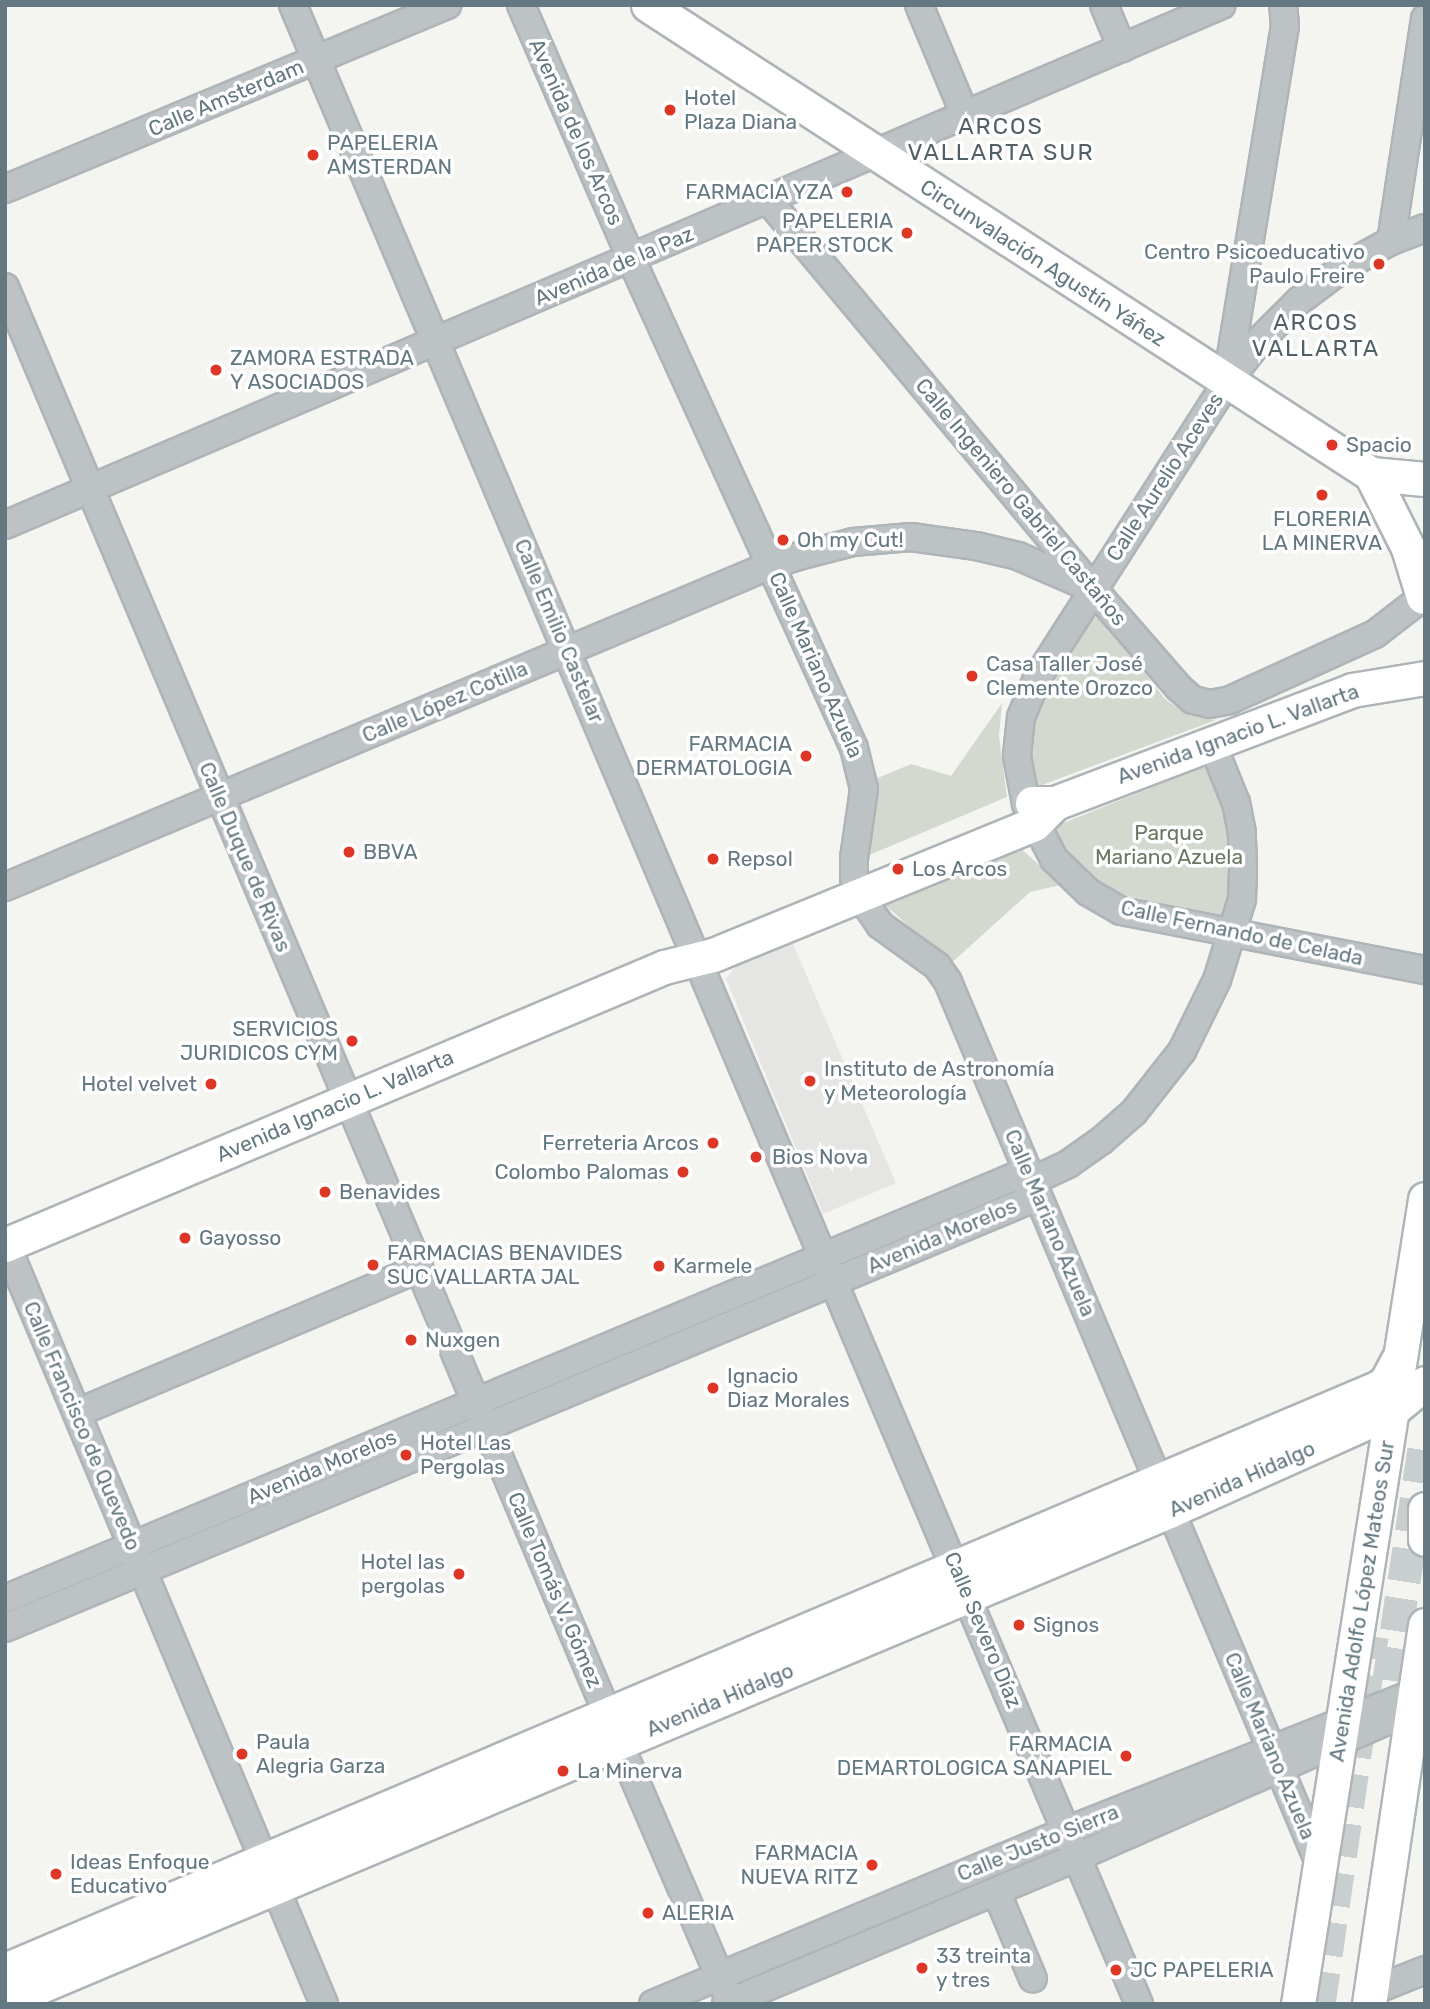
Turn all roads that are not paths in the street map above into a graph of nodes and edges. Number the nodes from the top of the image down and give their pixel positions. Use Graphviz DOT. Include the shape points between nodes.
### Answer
graph roads {
  1 [pos="293,5"];
  2 [pos="447,5"];
  3 [pos="521,5"];
  4 [pos="648,5"];
  5 [pos="919,5"];
  6 [pos="1104,5"];
  7 [pos="1222,5"];
  8 [pos="1283,5"];
  9 [pos="1425,19"];
  10 [pos="1122,48"];
  11 [pos="317,60"];
  12 [pos="965,115"];
  13 [pos="875,154"];
  14 [pos="5,189"];
  15 [pos="768,200"];
  16 [pos="1425,228"];
  17 [pos="1391,241"];
  18 [pos="631,259"];
  19 [pos="5,287"];
  20 [pos="437,343"];
  21 [pos="1227,382"];
  22 [pos="1371,474"];
  23 [pos="1425,479"];
  24 [pos="90,489"];
  25 [pos="5,525"];
  26 [pos="771,565"];
  27 [pos="1093,589"];
  28 [pos="1424,593"];
  29 [pos="568,650"];
  30 [pos="1425,678"];
  31 [pos="1211,741"];
  32 [pos="220,797"];
  33 [pos="1039,810"];
  34 [pos="5,887"];
  35 [pos="857,887"];
  36 [pos="1234,934"];
  37 [pos="696,953"];
  38 [pos="1425,970"];
  39 [pos="348,1101"];
  40 [pos="1034,1181"];
  41 [pos="1425,1199"];
  42 [pos="6,1244"];
  43 [pos="825,1256"];
  44 [pos="418,1269"];
  45 [pos="835,1281"];
  46 [pos="1399,1356"];
  47 [pos="1411,1401"];
  48 [pos="77,1413"];
  49 [pos="480,1415"];
  50 [pos="1156,1481"];
  51 [pos="1425,1509"];
  52 [pos="1169,1511"];
  53 [pos="1425,1539"];
  54 [pos="137,1558"];
  55 [pos="962,1581"];
  56 [pos="5,1599"];
  57 [pos="922,1599"];
  58 [pos="1425,1625"];
  59 [pos="5,1628"];
  60 [pos="1419,1698"];
  61 [pos="614,1729"];
  62 [pos="1342,1731"];
  63 [pos="1276,1759"];
  64 [pos="1066,1830"];
  65 [pos="369,1833"];
  66 [pos="1077,1857"];
  67 [pos="1321,1867"];
  68 [pos="270,1874"];
  69 [pos="996,1891"];
  70 [pos="5,1970"];
  71 [pos="1425,1970"];
  72 [pos="719,1976"];
  73 [pos="1033,1979"];
  74 [pos="1370,1998"];
  75 [pos="5,2001"];
  76 [pos="729,2003"];
  77 [pos="324,2004"];
  78 [pos="653,2004"];
  79 [pos="1139,2004"];
  80 [pos="1298,2004"];
  1 -- 11 [label="street, Calle Emilio Castelar"];
  2 -- 11 [label="street, Calle Amsterdam"];
  3 -- 18 [label="street, Avenida de los Arcos"];
  4 -- 13 [label="main road, Circunvalación Agustín Yáñez"];
  5 -- 12 [label="street"];
  6 -- 10 [label="street"];
  7 -- 10 [label="street, Avenida de la Paz"];
  8 -- 21 [label="street" via="1285,26"];
  9 -- 17 [label="street"];
  10 -- 12 [label="street, Avenida de la Paz"];
  11 -- 14 [label="street, Calle Amsterdam"];
  11 -- 20 [label="street, Calle Emilio Castelar"];
  12 -- 13 [label="street, Avenida de la Paz"];
  13 -- 15 [label="street, Avenida de la Paz"];
  13 -- 21 [label="main road, Circunvalación Agustín Yáñez"];
  15 -- 18 [label="street, Avenida de la Paz"];
  15 -- 27 [label="street, Calle Ingeniero Gabriel Castaños"];
  16 -- 17 [label="street, Calle Aurelio Aceves"];
  17 -- 21 [label="street, Calle Aurelio Aceves" via="1344,267 1300,300"];
  18 -- 20 [label="street, Avenida de la Paz"];
  18 -- 26 [label="street, Calle Mariano Azuela"];
  19 -- 24 [label="street, Calle Duque de Rivas"];
  20 -- 24 [label="street, Avenida de la Paz"];
  20 -- 29 [label="street, Calle Emilio Castelar"];
  21 -- 22 [label="main road, Circunvalación Agustín Yáñez"];
  21 -- 27 [label="street, Calle Aurelio Aceves"];
  22 -- 23 [label="main road"];
  22 -- 28 [label="main road" via="1408,548"];
  24 -- 25 [label="street, Avenida de la Paz"];
  24 -- 32 [label="street, Calle Duque de Rivas"];
  26 -- 27 [label="street, Calle López Cotilla" via="853,542 911,537 1018,556"];
  26 -- 29 [label="street, Calle López Cotilla"];
  26 -- 35 [label="street, Calle Mariano Azuela" via="862,770"];
  27 -- 28 [label="street, Calle Ingeniero Gabriel Castaños" via="1179,688 1194,700 1210,704 1230,700 1375,634"];
  27 -- 33 [label="street, Calle Aurelio Aceves" via="1038,676 1021,717 1017,756"];
  29 -- 32 [label="street, Calle López Cotilla"];
  29 -- 37 [label="street, Calle Emilio Castelar"];
  30 -- 31 [label="main road, Avenida Ignacio L. Vallarta" via="1352,690"];
  31 -- 33 [label="main road, Avenida Ignacio L. Vallarta"];
  31 -- 36 [label="street" via="1231,789 1242,833 1242,899"];
  32 -- 34 [label="street, Calle López Cotilla"];
  32 -- 39 [label="street, Calle Duque de Rivas"];
  33 -- 35 [label="main road, Avenida Ignacio L. Vallarta"];
  33 -- 36 [label="street, Calle Fernando de Celada" via="1054,859 1070,877 1121,911"];
  35 -- 37 [label="main road, Avenida Ignacio L. Vallarta"];
  35 -- 40 [label="street, Calle Mariano Azuela" via="880,925 937,966 947,982"];
  36 -- 38 [label="street, Calle Fernando de Celada"];
  36 -- 40 [label="street" via="1201,1016 1158,1083 1102,1140"];
  37 -- 39 [label="main road, Avenida Ignacio L. Vallarta"];
  37 -- 43 [label="street, Calle Emilio Castelar"];
  39 -- 42 [label="main road, Avenida Ignacio L. Vallarta"];
  39 -- 44 [label="street, Calle Duque de Rivas"];
  40 -- 43 [label="street, Avenida Morelos" via="1014,1177"];
  40 -- 45 [label="street, Avenida Morelos" via="1025,1202"];
  40 -- 50 [label="street, Calle Mariano Azuela"];
  41 -- 46 [label="main road, Avenida Adolfo López Mateos Sur"];
  42 -- 48 [label="street, Calle Francisco de Quevedo"];
  43 -- 45 [label="street, Calle Severo Díaz"];
  43 -- 49 [label="street, Avenida Morelos"];
  44 -- 48 [label="street"];
  44 -- 49 [label="street, Calle Duque de Rivas"];
  45 -- 49 [label="street, Avenida Morelos"];
  45 -- 55 [label="street, Calle Severo Díaz"];
  46 -- 47 [label="main road, Avenida Adolfo López Mateos Sur"];
  46 -- 50 [label="main road, Avenida Hidalgo" via="1379,1387"];
  47 -- 52 [label="main road, Avenida Hidalgo"];
  47 -- 62 [label="main road, Avenida Adolfo López Mateos Sur"];
  48 -- 54 [label="street, Calle Francisco de Quevedo"];
  49 -- 54 [label="street, Avenida Morelos"];
  49 -- 61 [label="street, Calle Tomás V. Gómez"];
  50 -- 52 [label="street, Calle Mariano Azuela"];
  50 -- 55 [label="main road, Avenida Hidalgo"];
  51 -- 53 [label="main road"];
  52 -- 55 [label="main road, Avenida Hidalgo"];
  52 -- 63 [label="street, Calle Mariano Azuela"];
  54 -- 56 [label="street, Avenida Morelos"];
  54 -- 59 [label="street, Avenida Morelos"];
  54 -- 68 [label="street, Calle Francisco de Quevedo"];
  55 -- 61 [label="main road, Avenida Hidalgo"];
  55 -- 64 [label="street, Calle Severo Díaz"];
  57 -- 65 [label="main road"];
  58 -- 60 [label="main road"];
  60 -- 62 [label="street, Calle Justo Sierra"];
  60 -- 74 [label="main road"];
  61 -- 65 [label="main road, Avenida Hidalgo"];
  61 -- 72 [label="street, Calle Tomás V. Gómez"];
  62 -- 63 [label="street, Calle Justo Sierra"];
  62 -- 67 [label="main road, Avenida Adolfo López Mateos Sur"];
  63 -- 64 [label="street, Calle Justo Sierra"];
  63 -- 66 [label="street, Calle Justo Sierra"];
  63 -- 67 [label="street, Calle Mariano Azuela"];
  64 -- 66 [label="street, Calle Severo Díaz"];
  64 -- 72 [label="street, Calle Justo Sierra"];
  65 -- 68 [label="main road, Avenida Hidalgo"];
  66 -- 69 [label="street, Calle Justo Sierra"];
  66 -- 79 [label="street, Calle Severo Díaz"];
  67 -- 80 [label="main road, Avenida Adolfo López Mateos Sur"];
  68 -- 70 [label="main road, Avenida Hidalgo"];
  68 -- 75 [label="main road, Avenida Hidalgo"];
  68 -- 77 [label="street, Calle Francisco de Quevedo"];
  69 -- 73 [label="street"];
  69 -- 76 [label="street, Calle Justo Sierra"];
  71 -- 74 [label="street"];
  72 -- 76 [label="street, Calle Tomás V. Gómez"];
  72 -- 78 [label="street, Calle Justo Sierra"];
}
